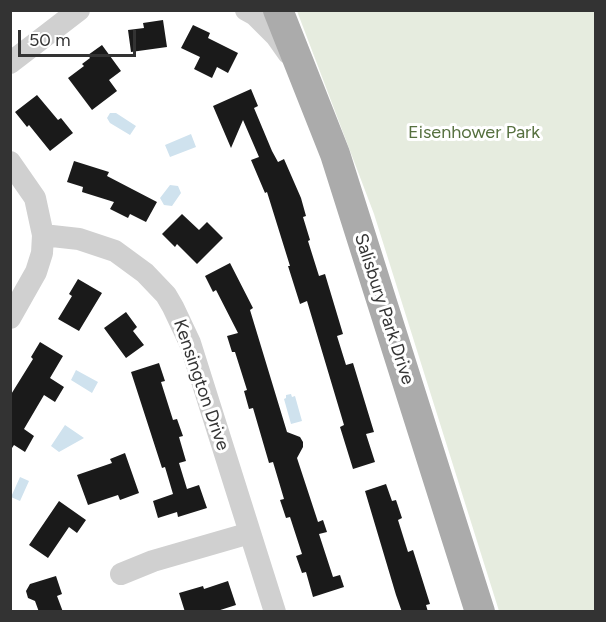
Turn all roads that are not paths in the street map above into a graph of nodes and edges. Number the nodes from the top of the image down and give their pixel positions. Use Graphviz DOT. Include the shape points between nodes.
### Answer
graph roads {
  1 [pos="79,10"];
  2 [pos="246,10"];
  3 [pos="278,10"];
  4 [pos="10,63"];
  5 [pos="304,76"];
  6 [pos="10,162"];
  7 [pos="43,235"];
  8 [pos="10,318"];
  9 [pos="250,532"];
  10 [pos="121,574"];
  11 [pos="275,612"];
  12 [pos="480,612"];
  1 -- 4 [label="street"];
  2 -- 5 [label="street" via="276,36"];
  3 -- 5 [label="main road, Salisbury Park Drive"];
  5 -- 12 [label="main road, Salisbury Park Drive" via="335,154"];
  6 -- 7 [label="street" via="35,198"];
  7 -- 8 [label="street" via="36,272"];
  7 -- 9 [label="street, Kensington Drive" via="79,239 115,251 166,295 190,343"];
  9 -- 10 [label="street" via="172,554"];
  9 -- 11 [label="street, Kensington Drive"];
}
